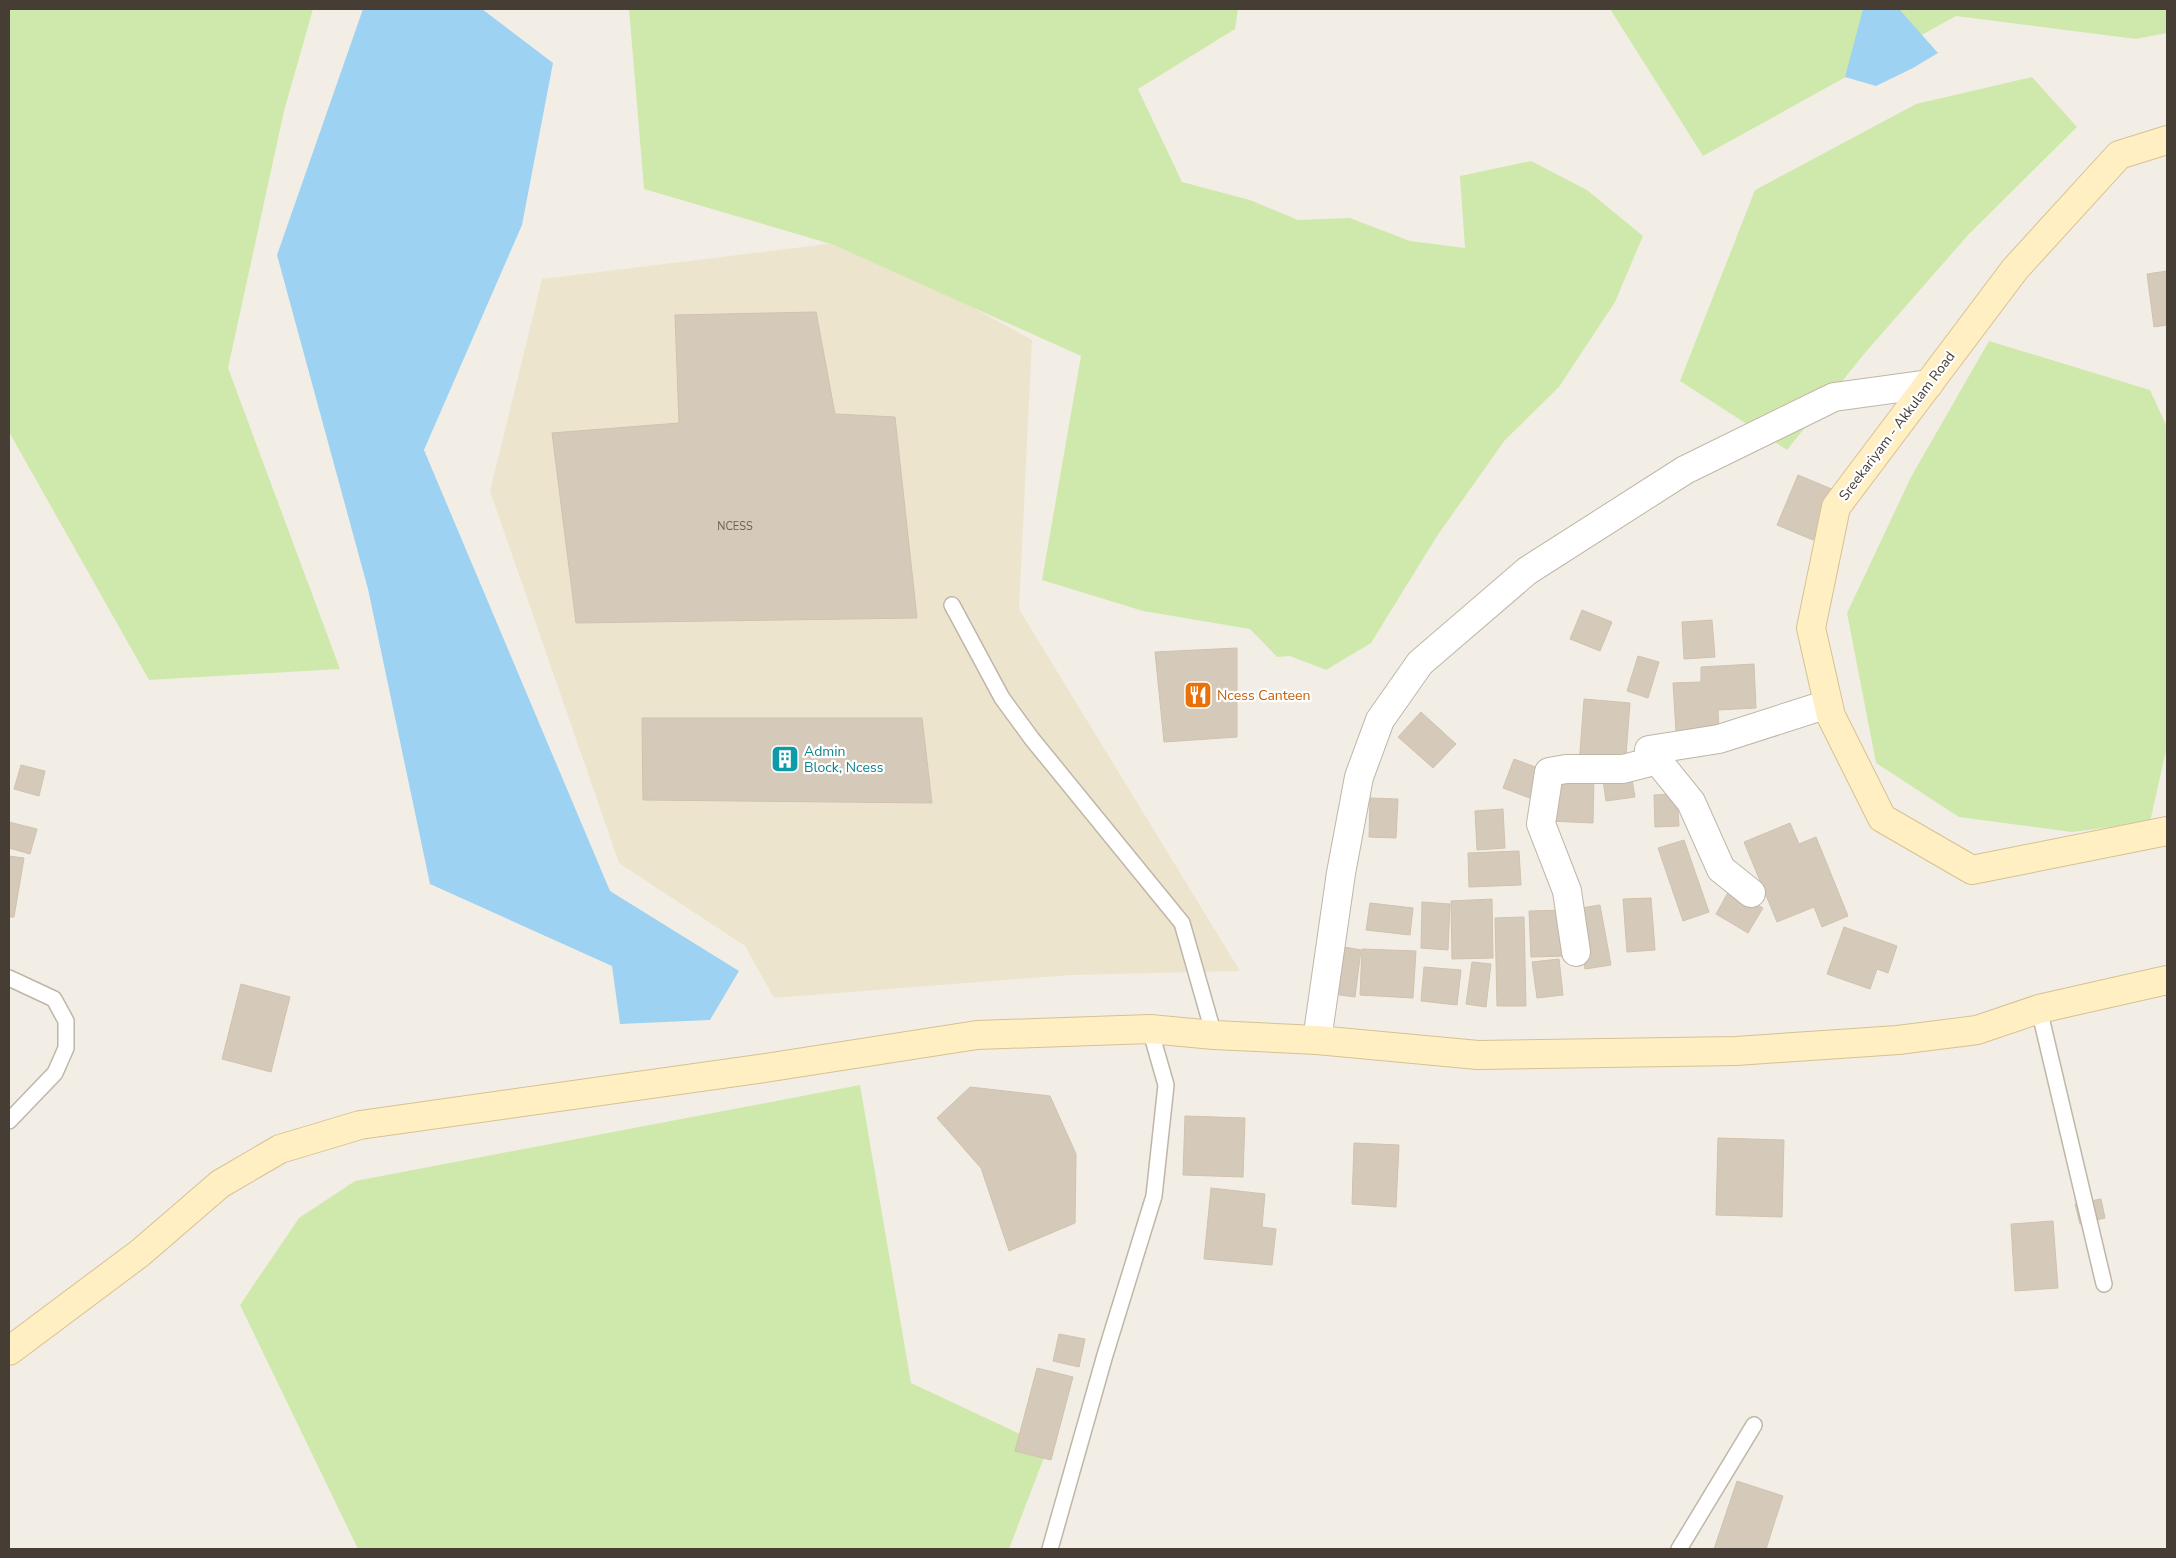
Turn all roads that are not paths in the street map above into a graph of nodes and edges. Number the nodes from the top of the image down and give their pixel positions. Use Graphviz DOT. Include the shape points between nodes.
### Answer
graph roads {
  1 [pos="2167,140"];
  2 [pos="1929,384"];
  3 [pos="952,605"];
  4 [pos="1828,704"];
  5 [pos="1658,760"];
  6 [pos="2167,831"];
  7 [pos="1751,893"];
  8 [pos="1576,952"];
  9 [pos="9,978"];
  10 [pos="2167,980"];
  11 [pos="2039,1009"];
  12 [pos="1150,1029"];
  13 [pos="1214,1035"];
  14 [pos="1317,1040"];
  15 [pos="11,1118"];
  16 [pos="2104,1284"];
  17 [pos="9,1351"];
  18 [pos="1754,1425"];
  19 [pos="1050,1549"];
  20 [pos="1680,1549"];
  1 -- 2 [label="main road, Sreekariyam - Akkulam Road" via="2119,155 2015,269"];
  2 -- 4 [label="main road, Sreekariyam - Akkulam Road" via="1836,507 1811,628"];
  2 -- 14 [label="street" via="1834,397 1685,470 1527,571 1420,663 1380,720 1359,777 1341,873"];
  3 -- 13 [label="lane" via="1002,698 1182,923"];
  4 -- 5 [label="street" via="1720,739 1648,750"];
  4 -- 6 [label="main road, Sreekariyam - Akkulam Road" via="1882,818 1972,870"];
  5 -- 7 [label="street" via="1691,802 1721,869"];
  5 -- 8 [label="street" via="1623,770 1566,769 1549,772 1541,824 1567,891"];
  9 -- 15 [label="lane" via="54,999 66,1021 66,1048 55,1073"];
  10 -- 11 [label="main road"];
  11 -- 14 [label="main road" via="1978,1030 1898,1040 1736,1051 1478,1055"];
  11 -- 16 [label="lane"];
  12 -- 13 [label="main road"];
  12 -- 17 [label="main road" via="977,1035 360,1125 280,1150 220,1184 140,1253"];
  12 -- 19 [label="lane" via="1166,1085 1154,1196"];
  13 -- 14 [label="main road"];
  18 -- 20 [label="lane"];
}
